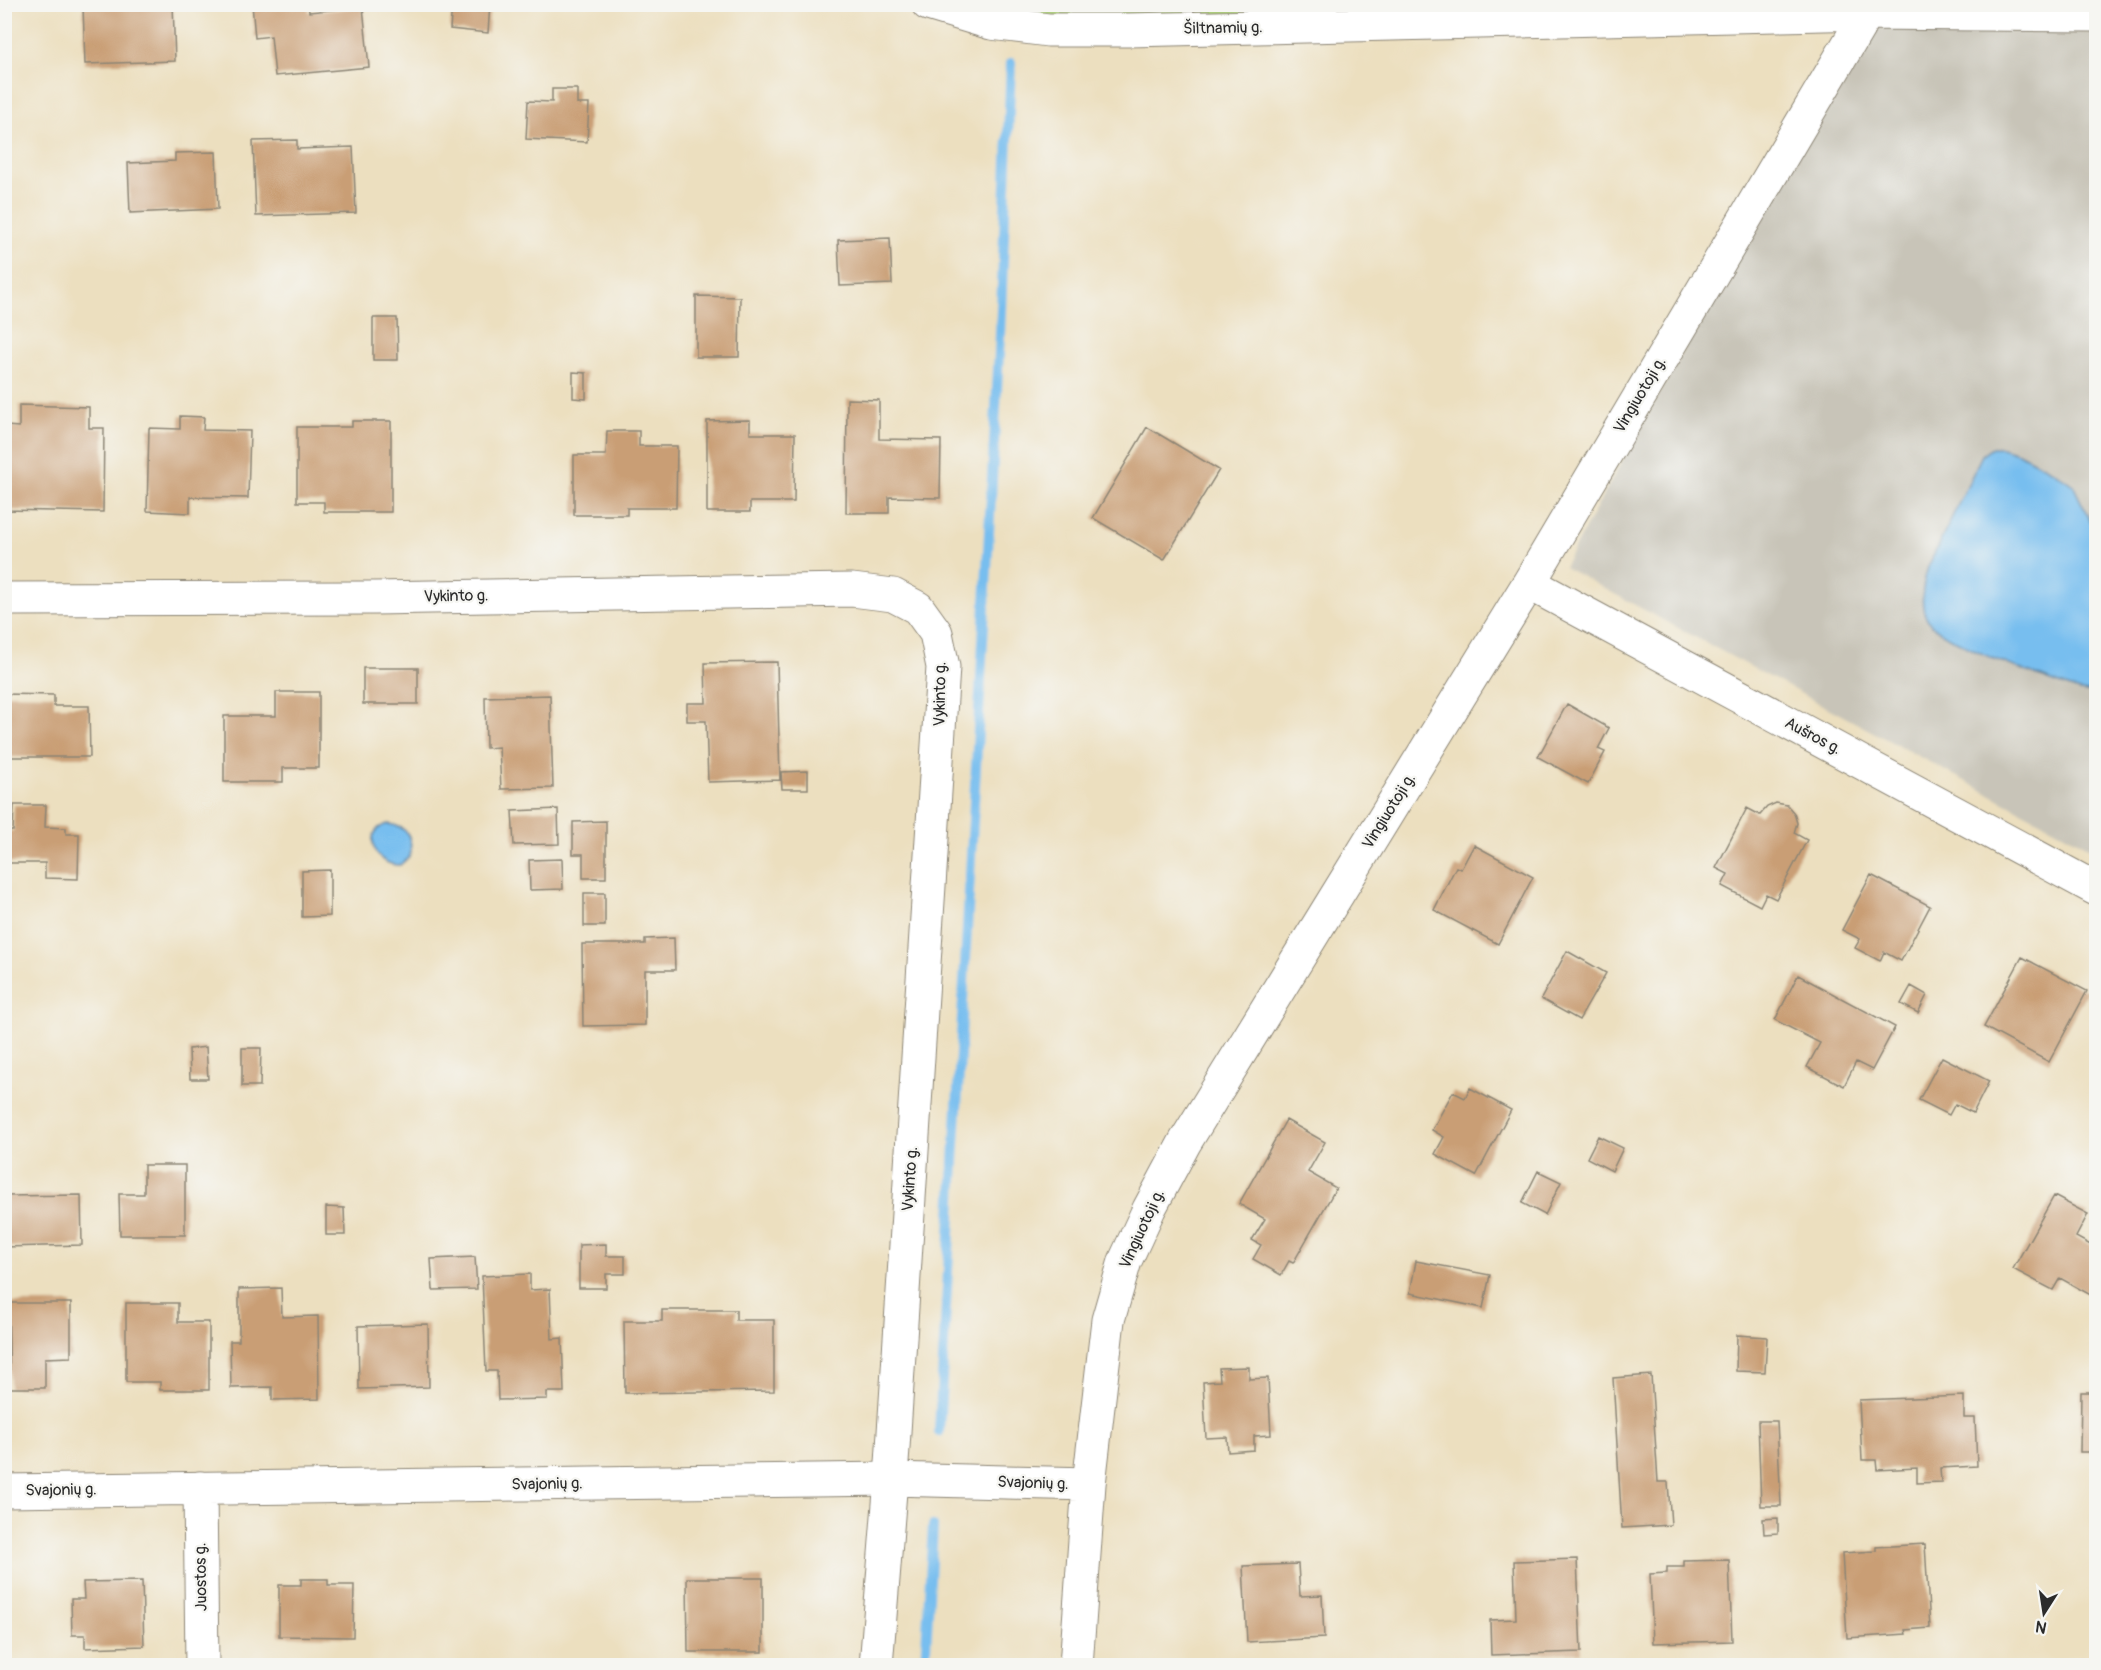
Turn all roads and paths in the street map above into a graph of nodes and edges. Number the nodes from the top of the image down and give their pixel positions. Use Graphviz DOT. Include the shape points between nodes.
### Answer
graph roads {
  1 [pos="928,4"];
  2 [pos="1867,13"];
  3 [pos="2097,15"];
  4 [pos="1529,583"];
  5 [pos="4,599"];
  6 [pos="2097,889"];
  7 [pos="891,1479"];
  8 [pos="1089,1485"];
  9 [pos="200,1488"];
  10 [pos="4,1491"];
  11 [pos="202,1665"];
  12 [pos="876,1665"];
  13 [pos="1076,1665"];
  1 -- 2 [label="street, Šiltnamių g." via="991,23 1048,30"];
  2 -- 3 [label="street, Šiltnamių g."];
  2 -- 4 [label="street, Vingiuotoji g."];
  4 -- 6 [label="street, Aušros g."];
  4 -- 8 [label="street, Vingiuotoji g." via="1191,1132 1149,1209 1125,1261 1108,1320"];
  5 -- 7 [label="street, Vykinto g." via="852,590 893,595 918,608 936,633 943,667"];
  7 -- 8 [label="street, Svajonių g."];
  7 -- 9 [label="street, Svajonių g."];
  7 -- 12 [label="street, Vykinto g."];
  8 -- 13 [label="street, Vingiuotoji g."];
  9 -- 10 [label="street, Svajonių g."];
  9 -- 11 [label="street, Juostos g."];
}
